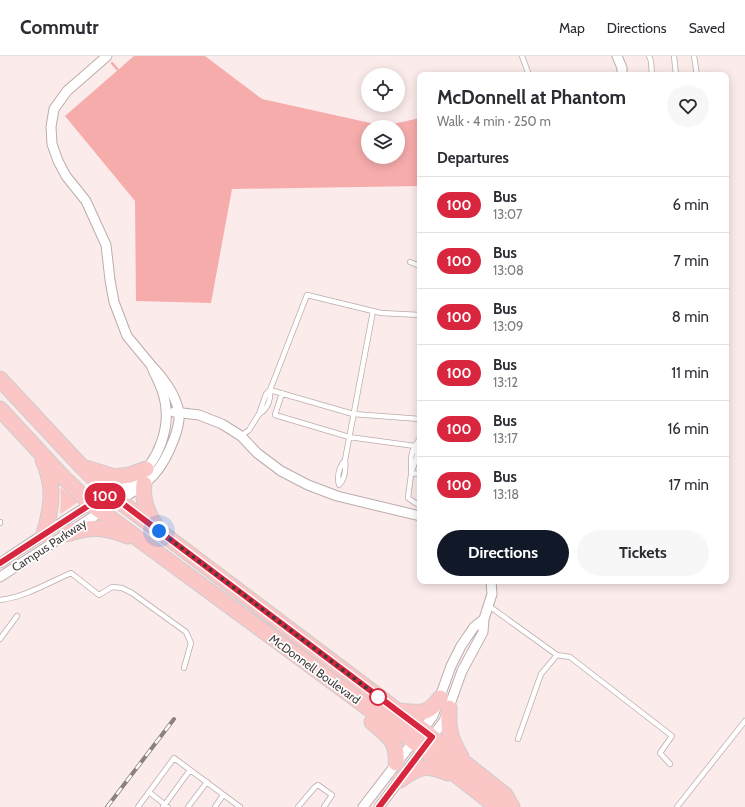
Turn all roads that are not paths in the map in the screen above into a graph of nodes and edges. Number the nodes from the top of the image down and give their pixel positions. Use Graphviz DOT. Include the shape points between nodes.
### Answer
graph roads {
  1 [pos="107,56"];
  2 [pos="522,56"];
  3 [pos="617,56"];
  4 [pos="649,56"];
  5 [pos="674,56"];
  6 [pos="694,56"];
  7 [pos="528,72"];
  8 [pos="622,72"];
  9 [pos="652,72"];
  10 [pos="676,72"];
  11 [pos="697,72"];
  12 [pos="410,262"];
  13 [pos="417,265"];
  14 [pos="373,311"];
  15 [pos="417,315"];
  16 [pos="151,366"];
  17 [pos="0,379"];
  18 [pos="270,390"];
  19 [pos="282,393"];
  20 [pos="0,409"];
  21 [pos="166,411"];
  22 [pos="179,412"];
  23 [pos="353,414"];
  24 [pos="417,419"];
  25 [pos="241,436"];
  26 [pos="349,437"];
  27 [pos="417,443"];
  28 [pos="415,446"];
  29 [pos="41,453"];
  30 [pos="82,466"];
  31 [pos="146,469"];
  32 [pos="411,473"];
  33 [pos="417,474"];
  34 [pos="144,484"];
  35 [pos="337,496"];
  36 [pos="114,497"];
  37 [pos="96,508"];
  38 [pos="417,508"];
  39 [pos="417,509"];
  40 [pos="159,531"];
  41 [pos="44,534"];
  42 [pos="67,534"];
  43 [pos="136,538"];
  44 [pos="0,563"];
  45 [pos="0,577"];
  46 [pos="492,584"];
  47 [pos="0,600"];
  48 [pos="489,606"];
  49 [pos="17,616"];
  50 [pos="484,619"];
  51 [pos="0,639"];
  52 [pos="557,655"];
  53 [pos="184,668"];
  54 [pos="444,703"];
  55 [pos="364,705"];
  56 [pos="397,710"];
  57 [pos="745,721"];
  58 [pos="422,739"];
  59 [pos="518,739"];
  60 [pos="396,763"];
  61 [pos="670,764"];
  62 [pos="190,770"];
  63 [pos="462,770"];
  64 [pos="400,780"];
  65 [pos="207,782"];
  66 [pos="148,792"];
  67 [pos="223,795"];
  68 [pos="165,806"];
  69 [pos="138,807"];
  70 [pos="188,807"];
  71 [pos="215,807"];
  72 [pos="239,807"];
  73 [pos="298,807"];
  74 [pos="324,807"];
  75 [pos="363,807"];
  76 [pos="379,807"];
  77 [pos="677,807"];
  1 -- 16 [label="street" via="67,91 54,109 51,126 52,144 66,176 86,201 106,245 114,302 127,336"];
  2 -- 7 [label="lane"];
  3 -- 8 [label="street"];
  4 -- 9 [label="lane"];
  5 -- 10 [label="lane"];
  6 -- 11 [label="lane"];
  12 -- 13 [label="lane"];
  14 -- 15 [label="lane"];
  14 -- 18 [label="lane" via="307,295"];
  14 -- 23 [label="lane"];
  16 -- 21 [label="street" via="163,394"];
  16 -- 22 [label="street" via="164,379"];
  17 -- 30 [label="main road, McDonnell Boulevard"];
  18 -- 19 [label="lane"];
  18 -- 25 [label="lane" via="268,406"];
  19 -- 23 [label="lane"];
  19 -- 26 [label="lane" via="275,415"];
  20 -- 29 [label="main road, McDonnell Boulevard"];
  21 -- 22 [label="street"];
  21 -- 31 [label="street" via="166,424 159,449"];
  22 -- 25 [label="street" via="199,415 222,424"];
  22 -- 34 [label="street" via="178,429 168,454 154,476"];
  23 -- 24 [label="lane"];
  23 -- 26 [label="lane"];
  25 -- 35 [label="street" via="281,471"];
  26 -- 28 [label="lane"];
  26 -- 35 [label="lane" via="345,460 340,466"];
  27 -- 28 [label="lane"];
  28 -- 32 [label="lane" via="412,450"];
  29 -- 37 [label="main road, McDonnell Boulevard" via="61,476"];
  29 -- 41 [label="main road" via="52,488"];
  30 -- 31 [label="main road" via="115,477"];
  30 -- 36 [label="main road, McDonnell Boulevard"];
  31 -- 36 [label="street"];
  32 -- 33 [label="lane"];
  32 -- 38 [label="lane" via="408,498"];
  34 -- 36 [label="street" via="139,489"];
  34 -- 40 [label="main road" via="144,503"];
  35 -- 39 [label="street"];
  36 -- 37 [label="street, Campus Parkway"];
  36 -- 37 [label="street, Campus Parkway"];
  36 -- 40 [label="main road, McDonnell Boulevard"];
  37 -- 41 [label="street, Campus Parkway"];
  37 -- 42 [label="street, Campus Parkway"];
  37 -- 43 [label="main road, McDonnell Boulevard"];
  40 -- 56 [label="main road, McDonnell Boulevard"];
  41 -- 44 [label="street, Campus Parkway"];
  42 -- 43 [label="main road" via="94,528"];
  42 -- 45 [label="street, Campus Parkway"];
  43 -- 55 [label="main road, McDonnell Boulevard"];
  46 -- 48 [label="street"];
  47 -- 53 [label="lane" via="10,599 71,573 99,595 112,587 122,588 186,632 191,643"];
  48 -- 50 [label="street"];
  48 -- 52 [label="lane"];
  49 -- 51 [label="lane"];
  50 -- 54 [label="street" via="483,632"];
  50 -- 54 [label="street" via="474,627 451,666"];
  52 -- 59 [label="lane" via="540,674"];
  52 -- 61 [label="lane" via="570,657 672,736 660,754"];
  54 -- 56 [label="main road" via="428,711"];
  54 -- 58 [label="street" via="433,716"];
  54 -- 58 [label="street" via="444,721"];
  54 -- 63 [label="main road" via="448,727"];
  55 -- 58 [label="main road, McDonnell Boulevard"];
  55 -- 60 [label="main road" via="371,720 392,740"];
  56 -- 58 [label="main road, McDonnell Boulevard"];
  57 -- 77 [label="lane"];
  58 -- 60 [label="street"];
  58 -- 63 [label="main road, McDonnell Boulevard"];
  58 -- 64 [label="street"];
  60 -- 75 [label="street"];
  62 -- 65 [label="lane"];
  62 -- 66 [label="lane" via="174,758"];
  62 -- 68 [label="lane"];
  63 -- 64 [label="main road" via="428,767 413,770"];
  64 -- 76 [label="street"];
  65 -- 67 [label="lane"];
  65 -- 70 [label="lane"];
  66 -- 68 [label="lane"];
  66 -- 69 [label="lane"];
  67 -- 71 [label="lane"];
  67 -- 72 [label="lane"];
  73 -- 74 [label="lane" via="318,785 332,795"];
}
